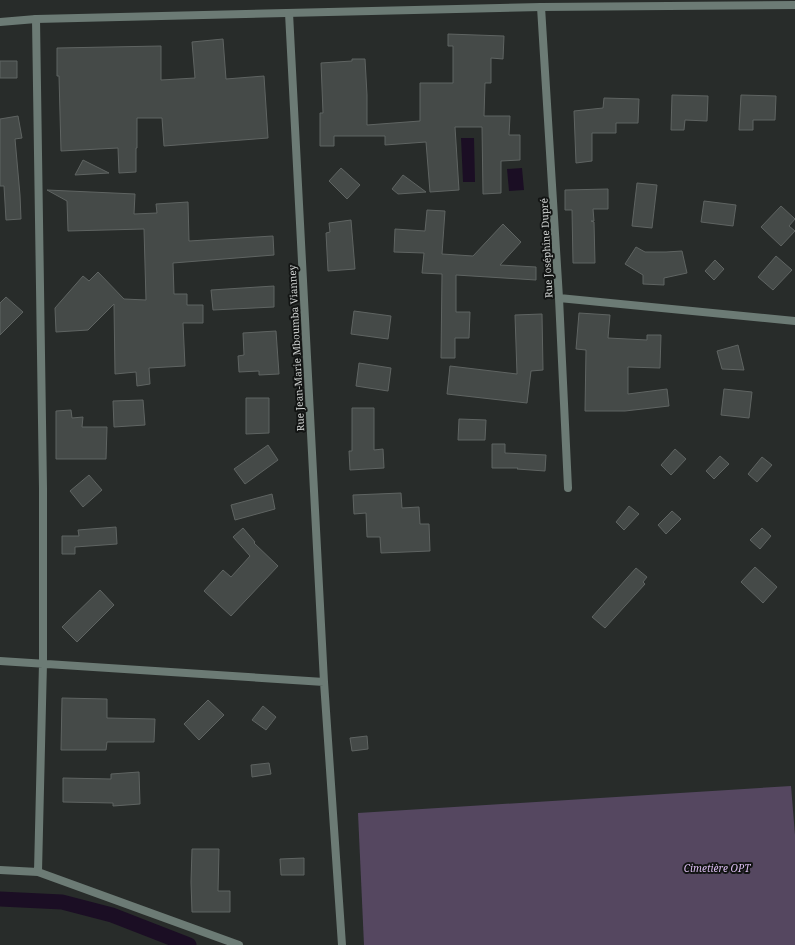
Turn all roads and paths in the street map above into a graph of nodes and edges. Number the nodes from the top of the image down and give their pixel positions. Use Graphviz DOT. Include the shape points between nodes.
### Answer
graph roads {
  1 [pos="795,6"];
  2 [pos="541,7"];
  3 [pos="289,13"];
  4 [pos="36,19"];
  5 [pos="0,22"];
  6 [pos="559,298"];
  7 [pos="795,321"];
  8 [pos="568,488"];
  9 [pos="0,661"];
  10 [pos="44,663"];
  11 [pos="324,682"];
  12 [pos="0,870"];
  13 [pos="38,872"];
  14 [pos="238,945"];
  15 [pos="342,945"];
  1 -- 2 [label="street"];
  2 -- 3 [label="street"];
  2 -- 6 [label="street, Rue Joséphine Dupré"];
  3 -- 4 [label="street"];
  3 -- 11 [label="street, Rue Jean-Marie Mboumba Vianney"];
  4 -- 5 [label="street"];
  4 -- 10 [label="street"];
  6 -- 7 [label="street"];
  6 -- 8 [label="street, Rue Joséphine Dupré"];
  9 -- 10 [label="street"];
  10 -- 11 [label="street"];
  10 -- 13 [label="street"];
  11 -- 15 [label="street, Rue Jean-Marie Mboumba Vianney"];
  12 -- 13 [label="street"];
  13 -- 14 [label="street"];
}
